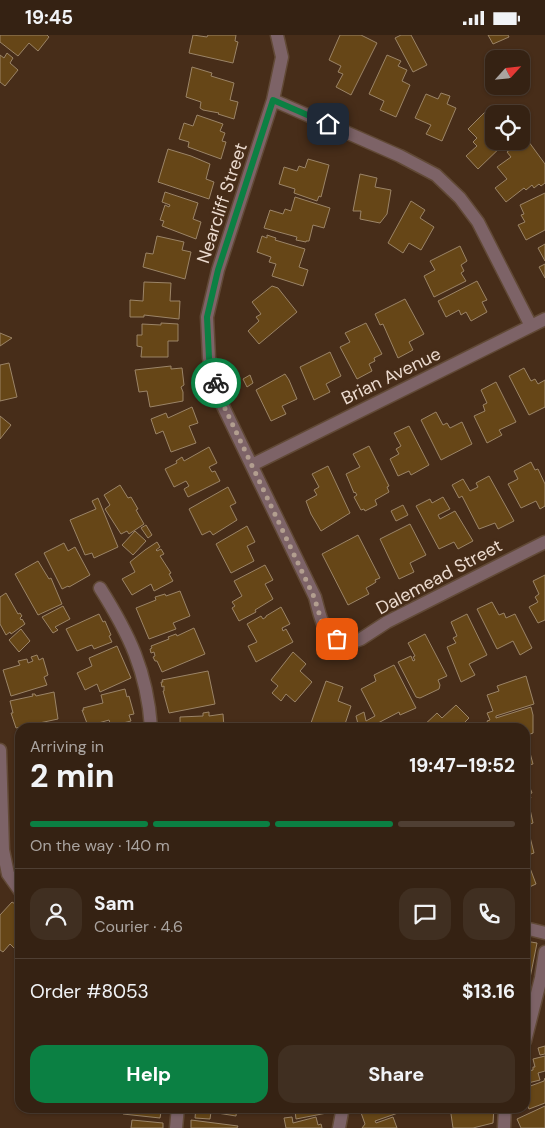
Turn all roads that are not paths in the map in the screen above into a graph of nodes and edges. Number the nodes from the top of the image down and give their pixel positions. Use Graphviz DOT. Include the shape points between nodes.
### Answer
graph roads {
  1 [pos="277,35"];
  2 [pos="273,100"];
  3 [pos="545,319"];
  4 [pos="531,326"];
  5 [pos="252,465"];
  6 [pos="545,541"];
  7 [pos="100,588"];
  8 [pos="324,629"];
  9 [pos="151,723"];
  10 [pos="0,750"];
  11 [pos="15,884"];
  12 [pos="530,929"];
  13 [pos="545,933"];
  14 [pos="545,951"];
  15 [pos="530,1021"];
  16 [pos="177,1113"];
  17 [pos="342,1113"];
  18 [pos="505,1113"];
  19 [pos="176,1128"];
  20 [pos="339,1128"];
  21 [pos="504,1128"];
  1 -- 2 [label="street, Nearcliff Street" via="282,57"];
  2 -- 4 [label="street" via="436,175 478,221"];
  2 -- 5 [label="street, Nearcliff Street" via="218,270 207,317 209,358 222,402"];
  3 -- 4 [label="street, Brian Avenue"];
  4 -- 5 [label="street, Brian Avenue"];
  5 -- 8 [label="street, Nearcliff Street" via="314,597"];
  6 -- 8 [label="street, Dalemead Street" via="387,622 361,639 347,644"];
  7 -- 9 [label="street" via="121,622 141,667"];
  10 -- 11 [label="street" via="3,850 8,874"];
  12 -- 13 [label="street"];
  14 -- 15 [label="street"];
  16 -- 19 [label="street"];
  17 -- 20 [label="street"];
  18 -- 21 [label="street"];
}
